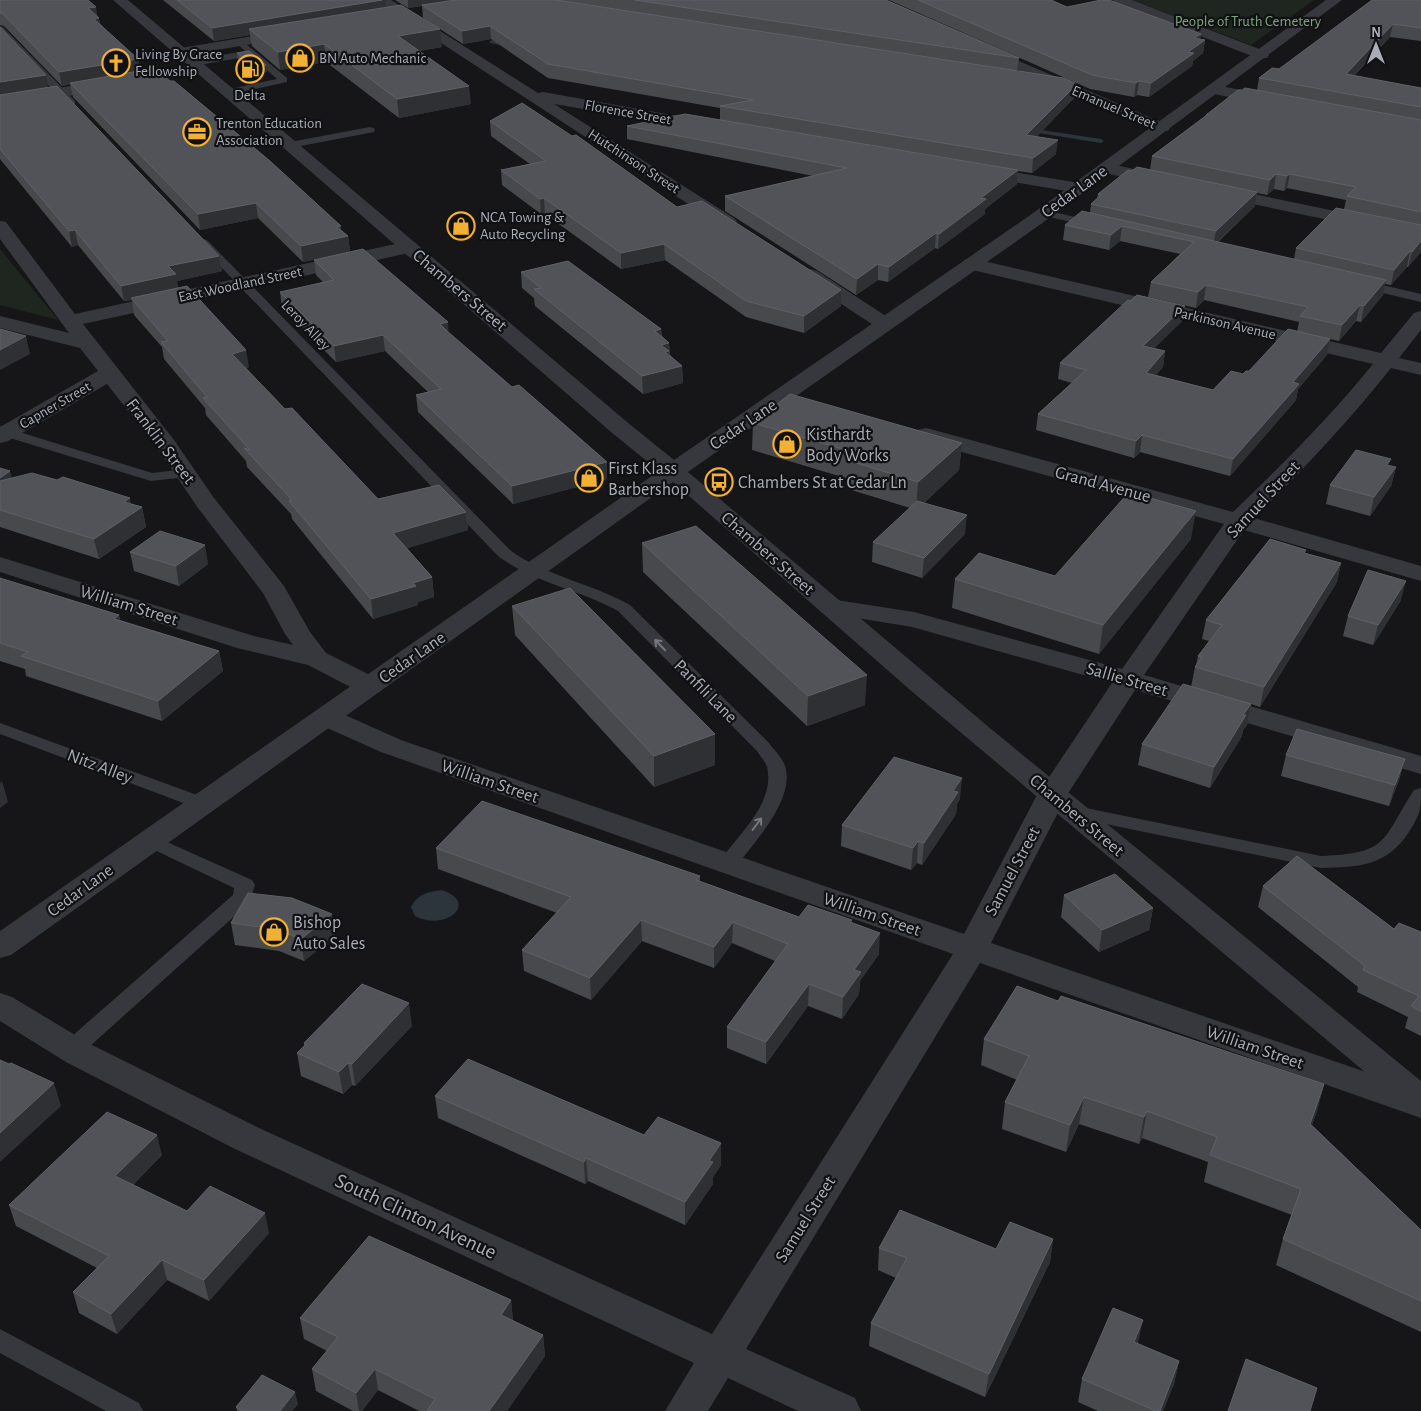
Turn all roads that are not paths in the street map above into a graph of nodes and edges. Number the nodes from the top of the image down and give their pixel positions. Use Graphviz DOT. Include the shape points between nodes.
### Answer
graph roads {
  1 [pos="120,0"];
  2 [pos="382,0"];
  3 [pos="1120,0"];
  4 [pos="1336,0"];
  5 [pos="423,12"];
  6 [pos="405,15"];
  7 [pos="385,18"];
  8 [pos="0,29"];
  9 [pos="298,33"];
  10 [pos="240,42"];
  11 [pos="973,44"];
  12 [pos="253,53"];
  13 [pos="1262,55"];
  14 [pos="192,61"];
  15 [pos="1004,76"];
  16 [pos="1063,85"];
  17 [pos="1214,90"];
  18 [pos="228,92"];
  19 [pos="61,93"];
  20 [pos="532,96"];
  21 [pos="1286,103"];
  22 [pos="0,104"];
  23 [pos="80,112"];
  24 [pos="717,127"];
  25 [pos="1162,128"];
  26 [pos="370,130"];
  27 [pos="290,145"];
  28 [pos="1106,168"];
  29 [pos="971,170"];
  30 [pos="1180,184"];
  31 [pos="1079,188"];
  32 [pos="1199,188"];
  33 [pos="1044,213"];
  34 [pos="0,226"];
  35 [pos="1108,227"];
  36 [pos="194,233"];
  37 [pos="745,233"];
  38 [pos="1421,234"];
  39 [pos="409,247"];
  40 [pos="971,264"];
  41 [pos="794,265"];
  42 [pos="1348,281"];
  43 [pos="242,283"];
  44 [pos="1421,298"];
  45 [pos="1421,317"];
  46 [pos="71,321"];
  47 [pos="0,322"];
  48 [pos="885,324"];
  49 [pos="87,344"];
  50 [pos="1387,361"];
  51 [pos="1421,369"];
  52 [pos="110,374"];
  53 [pos="785,395"];
  54 [pos="808,402"];
  55 [pos="901,429"];
  56 [pos="2,433"];
  57 [pos="674,471"];
  58 [pos="186,474"];
  59 [pos="1238,521"];
  60 [pos="0,564"];
  61 [pos="532,571"];
  62 [pos="1421,574"];
  63 [pos="830,607"];
  64 [pos="317,659"];
  65 [pos="1128,679"];
  66 [pos="370,686"];
  67 [pos="326,717"];
  68 [pos="0,728"];
  69 [pos="1421,765"];
  70 [pos="1421,794"];
  71 [pos="201,803"];
  72 [pos="1061,803"];
  73 [pos="149,840"];
  74 [pos="728,864"];
  75 [pos="0,947"];
  76 [pos="972,949"];
  77 [pos="0,1005"];
  78 [pos="71,1050"];
  79 [pos="1421,1100"];
  80 [pos="1421,1105"];
  81 [pos="0,1340"];
  82 [pos="720,1356"];
  83 [pos="130,1411"];
  84 [pos="686,1411"];
  85 [pos="840,1411"];
  1 -- 14 [label="street, Chambers Street"];
  2 -- 6 [label="street, Hutchinson Street"];
  3 -- 13 [label="street"];
  4 -- 13 [label="street, Cedar Lane"];
  5 -- 6 [label="street"];
  6 -- 7 [label="street"];
  6 -- 20 [label="street, Hutchinson Street"];
  8 -- 19 [label="lane"];
  9 -- 10 [label="street"];
  10 -- 12 [label="lane"];
  10 -- 14 [label="street"];
  11 -- 16 [label="street, Emanuel Street"];
  12 -- 14 [label="lane"];
  12 -- 18 [label="lane" via="284,80"];
  13 -- 17 [label="street, Cedar Lane"];
  14 -- 18 [label="street, Chambers Street"];
  14 -- 19 [label="street"];
  15 -- 16 [label="street"];
  16 -- 25 [label="street, Emanuel Street"];
  17 -- 21 [label="street"];
  17 -- 25 [label="street, Cedar Lane"];
  18 -- 27 [label="street, Chambers Street"];
  19 -- 22 [label="street"];
  19 -- 23 [label="lane"];
  20 -- 24 [label="street, Florence Street"];
  20 -- 37 [label="street, Hutchinson Street"];
  25 -- 28 [label="street, Cedar Lane"];
  26 -- 27 [label="lane"];
  27 -- 39 [label="street, Chambers Street"];
  28 -- 30 [label="street"];
  28 -- 31 [label="street, Cedar Lane"];
  29 -- 31 [label="street"];
  31 -- 33 [label="street, Cedar Lane"];
  32 -- 38 [label="street"];
  33 -- 35 [label="lane"];
  33 -- 40 [label="street, Cedar Lane"];
  34 -- 46 [label="street, Franklin Street"];
  36 -- 43 [label="lane, Leroy Alley"];
  39 -- 43 [label="street, East Woodland Street"];
  39 -- 57 [label="street, Chambers Street"];
  40 -- 48 [label="street, Cedar Lane"];
  40 -- 50 [label="street, Parkinson Avenue"];
  41 -- 48 [label="street"];
  42 -- 44 [label="lane"];
  43 -- 46 [label="street, East Woodland Street"];
  43 -- 61 [label="lane, Leroy Alley" via="504,553"];
  45 -- 50 [label="street, Samuel Street"];
  46 -- 49 [label="street, Franklin Street"];
  47 -- 49 [label="street"];
  48 -- 53 [label="street, Cedar Lane"];
  49 -- 52 [label="street, Franklin Street"];
  50 -- 51 [label="street, Parkinson Avenue"];
  50 -- 59 [label="street, Samuel Street" via="1289,471"];
  52 -- 56 [label="street, Capner Street"];
  52 -- 58 [label="street, Franklin Street"];
  53 -- 54 [label="street"];
  53 -- 57 [label="street, Cedar Lane"];
  55 -- 59 [label="street, Grand Avenue"];
  56 -- 58 [label="lane" via="151,476"];
  57 -- 61 [label="street, Cedar Lane"];
  57 -- 63 [label="street, Chambers Street"];
  58 -- 64 [label="street, Franklin Street" via="275,591 298,634"];
  59 -- 62 [label="street, Grand Avenue"];
  59 -- 65 [label="street, Samuel Street"];
  60 -- 64 [label="street, William Street" via="246,642"];
  61 -- 66 [label="street, Cedar Lane"];
  74 -- 61 [label="lane, Panfili Lane, one-way" via="766,813 779,781 776,765 763,747 624,608 598,594"];
  63 -- 65 [label="street, Sallie Street" via="914,620"];
  63 -- 72 [label="street, Chambers Street"];
  64 -- 66 [label="street, William Street"];
  65 -- 69 [label="street, Sallie Street"];
  65 -- 72 [label="street, Samuel Street"];
  66 -- 67 [label="street, Cedar Lane"];
  67 -- 71 [label="street, Cedar Lane"];
  67 -- 74 [label="street, William Street" via="391,746"];
  68 -- 71 [label="lane, Nitz Alley"];
  70 -- 72 [label="lane" via="1390,844 1373,856 1321,862"];
  71 -- 73 [label="street, Cedar Lane"];
  72 -- 76 [label="street, Samuel Street"];
  72 -- 79 [label="street, Chambers Street"];
  73 -- 75 [label="street, Cedar Lane"];
  73 -- 78 [label="lane" via="245,885 242,898"];
  74 -- 76 [label="street, William Street"];
  76 -- 80 [label="street, William Street"];
  76 -- 82 [label="street, Samuel Street"];
  77 -- 78 [label="street, South Clinton Avenue"];
  78 -- 82 [label="street, South Clinton Avenue" via="246,1138"];
  81 -- 83 [label="lane"];
  82 -- 84 [label="street, Samuel Street"];
  82 -- 85 [label="street, South Clinton Avenue"];
}
